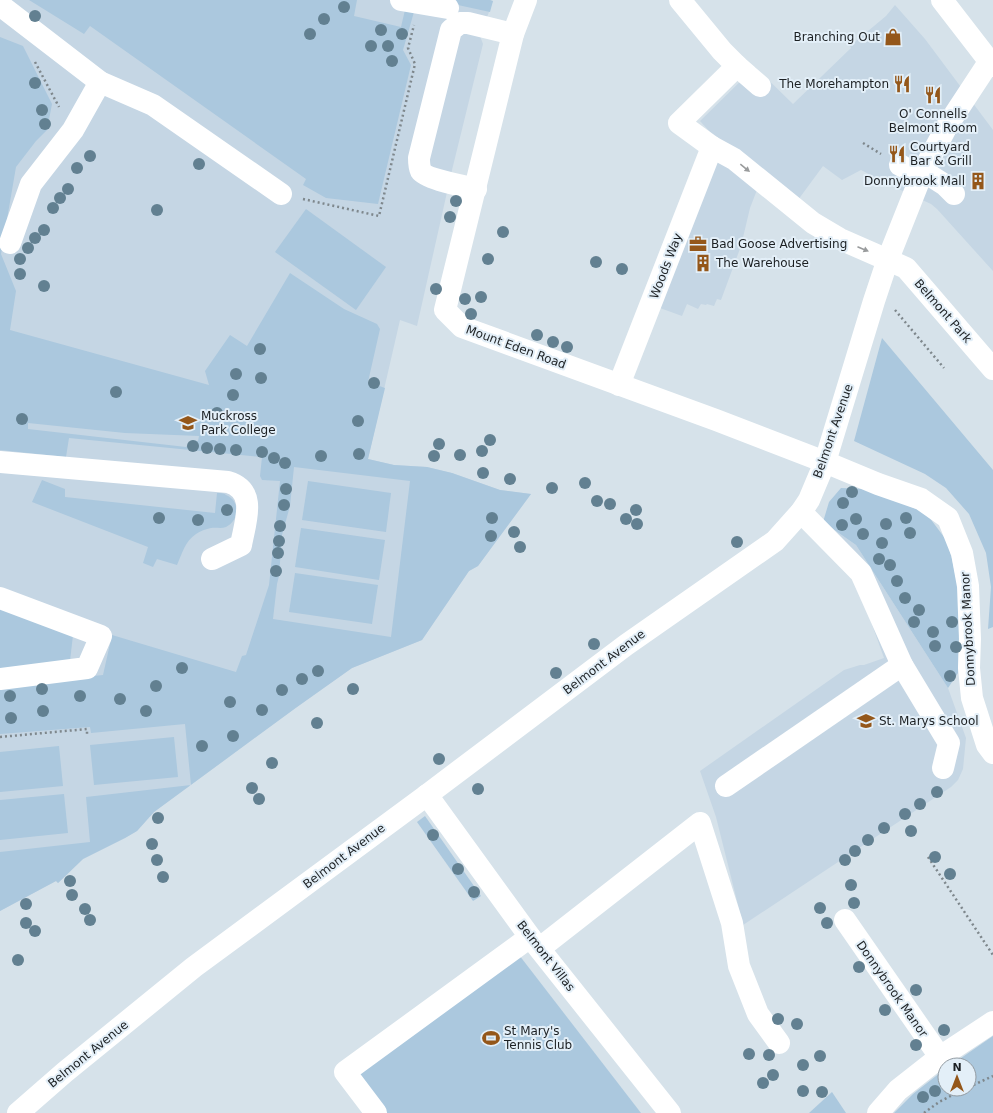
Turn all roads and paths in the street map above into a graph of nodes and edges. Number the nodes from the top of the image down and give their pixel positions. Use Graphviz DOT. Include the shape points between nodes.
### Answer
graph roads {
  1 [pos="526,0"];
  2 [pos="680,0"];
  3 [pos="942,0"];
  4 [pos="410,2"];
  5 [pos="0,4"];
  6 [pos="448,8"];
  7 [pos="513,34"];
  8 [pos="34,61"];
  9 [pos="992,62"];
  10 [pos="737,66"];
  11 [pos="100,82"];
  12 [pos="760,86"];
  13 [pos="73,130"];
  14 [pos="862,143"];
  15 [pos="712,147"];
  16 [pos="881,154"];
  17 [pos="900,165"];
  18 [pos="922,174"];
  19 [pos="476,189"];
  20 [pos="281,194"];
  21 [pos="954,194"];
  22 [pos="10,243"];
  23 [pos="888,260"];
  24 [pos="874,301"];
  25 [pos="944,368"];
  26 [pos="993,369"];
  27 [pos="619,385"];
  28 [pos="0,462"];
  29 [pos="825,462"];
  30 [pos="801,512"];
  31 [pos="212,559"];
  32 [pos="0,598"];
  33 [pos="902,665"];
  34 [pos="0,679"];
  35 [pos="87,735"];
  36 [pos="0,737"];
  37 [pos="993,753"];
  38 [pos="943,768"];
  39 [pos="726,786"];
  40 [pos="427,795"];
  41 [pos="928,857"];
  42 [pos="845,920"];
  43 [pos="535,942"];
  44 [pos="993,955"];
  45 [pos="993,1022"];
  46 [pos="779,1043"];
  47 [pos="940,1057"];
  48 [pos="937,1059"];
  49 [pos="993,1076"];
  50 [pos="977,1083"];
  51 [pos="949,1097"];
  52 [pos="18,1113"];
  53 [pos="376,1113"];
  54 [pos="670,1113"];
  55 [pos="878,1113"];
  56 [pos="924,1113"];
  1 -- 7 [label="street, Mount Eden Road"];
  2 -- 10 [label="street"];
  3 -- 9 [label="street"];
  4 -- 6 [label="street"];
  4 -- 20 [label="path" via="408,48 415,64 379,216"];
  5 -- 11 [label="street"];
  7 -- 19 [label="street, Mount Eden Road"];
  7 -- 19 [label="street" via="460,22 450,30 419,158 421,172 428,177"];
  8 -- 13 [label="path"];
  9 -- 18 [label="street, Belmont Avenue" via="947,126"];
  10 -- 12 [label="street"];
  10 -- 15 [label="street" via="679,123"];
  11 -- 13 [label="street"];
  11 -- 20 [label="street" via="153,105"];
  13 -- 22 [label="street" via="31,184"];
  14 -- 16 [label="path"];
  15 -- 23 [label="street, one-way" via="734,159 813,223 840,240"];
  15 -- 27 [label="street, Woods Way"];
  17 -- 18 [label="street"];
  18 -- 21 [label="street" via="945,185"];
  18 -- 23 [label="street, Belmont Avenue"];
  19 -- 27 [label="street, Mount Eden Road" via="445,310 462,327"];
  23 -- 24 [label="street, Belmont Avenue"];
  23 -- 26 [label="street, Belmont Park" via="906,268"];
  24 -- 25 [label="path" via="892,307"];
  24 -- 29 [label="street, Belmont Avenue"];
  27 -- 29 [label="street, Mount Eden Road"];
  28 -- 31 [label="street" via="228,482 236,485 247,498 241,545"];
  29 -- 30 [label="street, Belmont Avenue"];
  29 -- 37 [label="street, Donnybrook Manor" via="921,499 948,518 962,553 968,586 972,698"];
  30 -- 33 [label="street" via="861,573"];
  30 -- 40 [label="street, Belmont Avenue" via="775,541 626,645"];
  32 -- 34 [label="street" via="101,636 87,668"];
  33 -- 38 [label="street" via="949,743"];
  33 -- 39 [label="street"];
  35 -- 36 [label="path" via="87,730"];
  40 -- 43 [label="street, Belmont Villas"];
  40 -- 52 [label="street, Belmont Avenue" via="194,967"];
  41 -- 44 [label="path"];
  42 -- 47 [label="street, Donnybrook Manor"];
  43 -- 46 [label="street" via="700,823 732,923 738,966 758,1014"];
  43 -- 53 [label="street" via="345,1072"];
  43 -- 54 [label="street, Belmont Villas"];
  45 -- 47 [label="street"];
  48 -- 55 [label="street" via="898,1090"];
  49 -- 50 [label="path"];
  51 -- 56 [label="path"];
}
